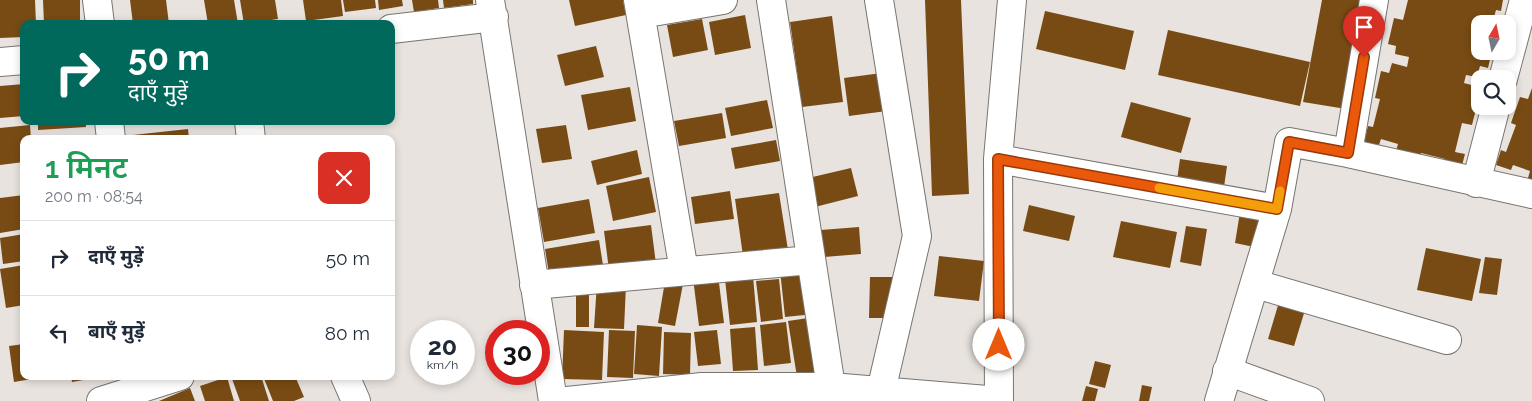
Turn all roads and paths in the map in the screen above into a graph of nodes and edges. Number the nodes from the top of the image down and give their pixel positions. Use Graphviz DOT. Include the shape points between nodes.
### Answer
graph roads {
  1 [pos="97,0"];
  2 [pos="723,0"];
  3 [pos="771,0"];
  4 [pos="879,0"];
  5 [pos="1012,0"];
  6 [pos="1374,0"];
  7 [pos="1524,0"];
  8 [pos="639,7"];
  9 [pos="492,9"];
  10 [pos="100,20"];
  11 [pos="395,27"];
  12 [pos="20,60"];
  13 [pos="0,62"];
  14 [pos="1505,70"];
  15 [pos="1494,115"];
  16 [pos="1348,153"];
  17 [pos="998,159"];
  18 [pos="1476,182"];
  19 [pos="1532,194"];
  20 [pos="1277,209"];
  21 [pos="811,260"];
  22 [pos="684,271"];
  23 [pos="1256,284"];
  24 [pos="534,285"];
  25 [pos="1447,340"];
  26 [pos="1228,371"];
  27 [pos="157,380"];
  28 [pos="347,380"];
  29 [pos="134,384"];
  30 [pos="831,386"];
  31 [pos="881,391"];
  32 [pos="101,401"];
  33 [pos="356,401"];
  34 [pos="553,401"];
  35 [pos="567,401"];
  36 [pos="999,401"];
  37 [pos="1218,401"];
  38 [pos="1310,401"];
  1 -- 10 [label="street"];
  2 -- 8 [label="street"];
  3 -- 21 [label="street"];
  4 -- 31 [label="street" via="917,236"];
  5 -- 17 [label="street"];
  6 -- 16 [label="street"];
  7 -- 14 [label="street"];
  8 -- 22 [label="street"];
  9 -- 11 [label="street"];
  9 -- 24 [label="street"];
  12 -- 13 [label="street"];
  15 -- 18 [label="street"];
  16 -- 18 [label="street"];
  16 -- 20 [label="street" via="1289,142"];
  17 -- 20 [label="street"];
  17 -- 36 [label="street"];
  18 -- 19 [label="street"];
  20 -- 23 [label="street"];
  21 -- 22 [label="street"];
  21 -- 30 [label="street"];
  22 -- 24 [label="street"];
  23 -- 25 [label="street"];
  23 -- 26 [label="street"];
  24 -- 34 [label="street"];
  26 -- 37 [label="street"];
  26 -- 38 [label="street"];
  27 -- 29 [label="street"];
  28 -- 33 [label="street"];
  29 -- 32 [label="street"];
  30 -- 31 [label="street"];
  30 -- 35 [label="street" via="702,387"];
  31 -- 36 [label="street"];
}
